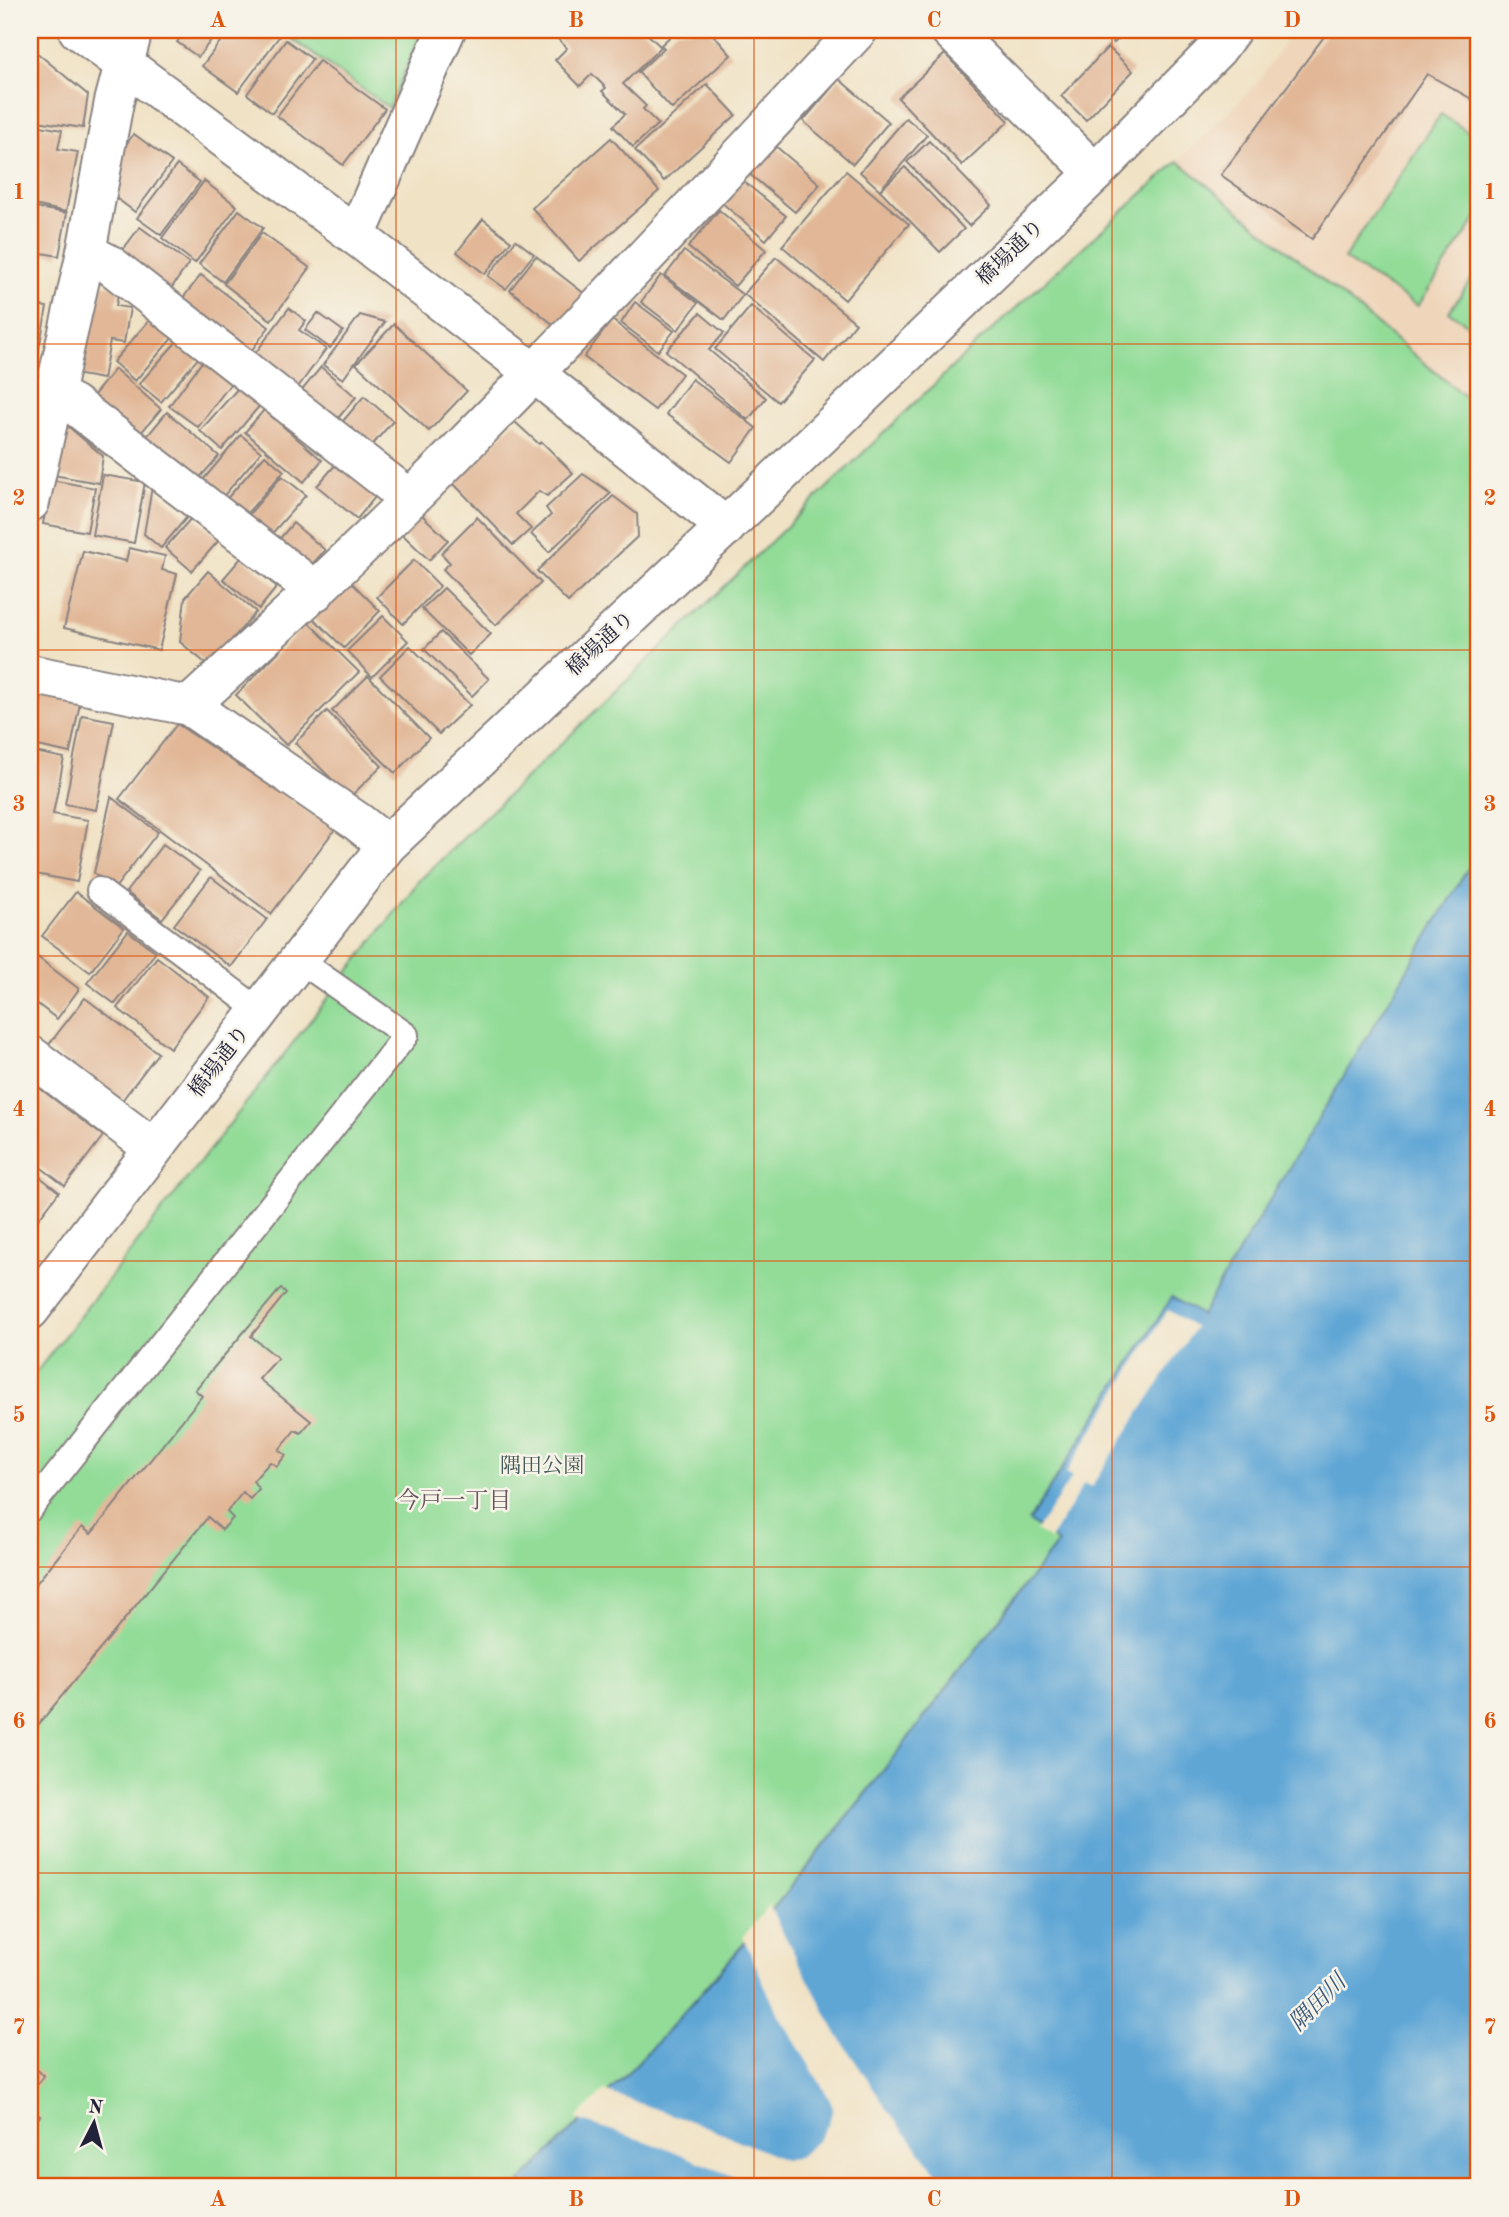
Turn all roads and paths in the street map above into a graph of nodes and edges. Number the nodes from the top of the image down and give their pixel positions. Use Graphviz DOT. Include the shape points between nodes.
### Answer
graph roads {
  1 [pos="78,30"];
  2 [pos="446,30"];
  3 [pos="858,30"];
  4 [pos="950,30"];
  5 [pos="1230,30"];
  6 [pos="128,47"];
  7 [pos="1095,173"];
  8 [pos="356,236"];
  9 [pos="86,252"];
  10 [pos="534,373"];
  11 [pos="55,395"];
  12 [pos="410,499"];
  13 [pos="30,502"];
  14 [pos="726,527"];
  15 [pos="316,591"];
  16 [pos="30,674"];
  17 [pos="189,706"];
  18 [pos="387,845"];
  19 [pos="99,890"];
  20 [pos="299,960"];
  21 [pos="260,1011"];
  22 [pos="30,1055"];
  23 [pos="153,1148"];
  24 [pos="34,1297"];
  25 [pos="30,1509"];
  1 -- 6 [label="street"];
  2 -- 8 [label="street"];
  3 -- 10 [label="street"];
  4 -- 7 [label="street"];
  5 -- 7 [label="street, 橋場通り" via="1217,50"];
  6 -- 8 [label="street"];
  6 -- 9 [label="street"];
  7 -- 14 [label="street, 橋場通り"];
  8 -- 10 [label="street"];
  9 -- 11 [label="street"];
  9 -- 12 [label="street" via="109,264"];
  10 -- 12 [label="street"];
  10 -- 14 [label="street"];
  11 -- 13 [label="street"];
  11 -- 15 [label="street" via="73,404"];
  12 -- 15 [label="street"];
  14 -- 18 [label="street, 橋場通り"];
  15 -- 17 [label="street"];
  16 -- 17 [label="street"];
  17 -- 18 [label="street"];
  18 -- 20 [label="street, 橋場通り"];
  19 -- 21 [label="lane"];
  20 -- 21 [label="street, 橋場通り"];
  20 -- 25 [label="lane" via="406,1035"];
  21 -- 23 [label="street, 橋場通り"];
  22 -- 23 [label="street"];
  23 -- 24 [label="street, 橋場通り"];
}
